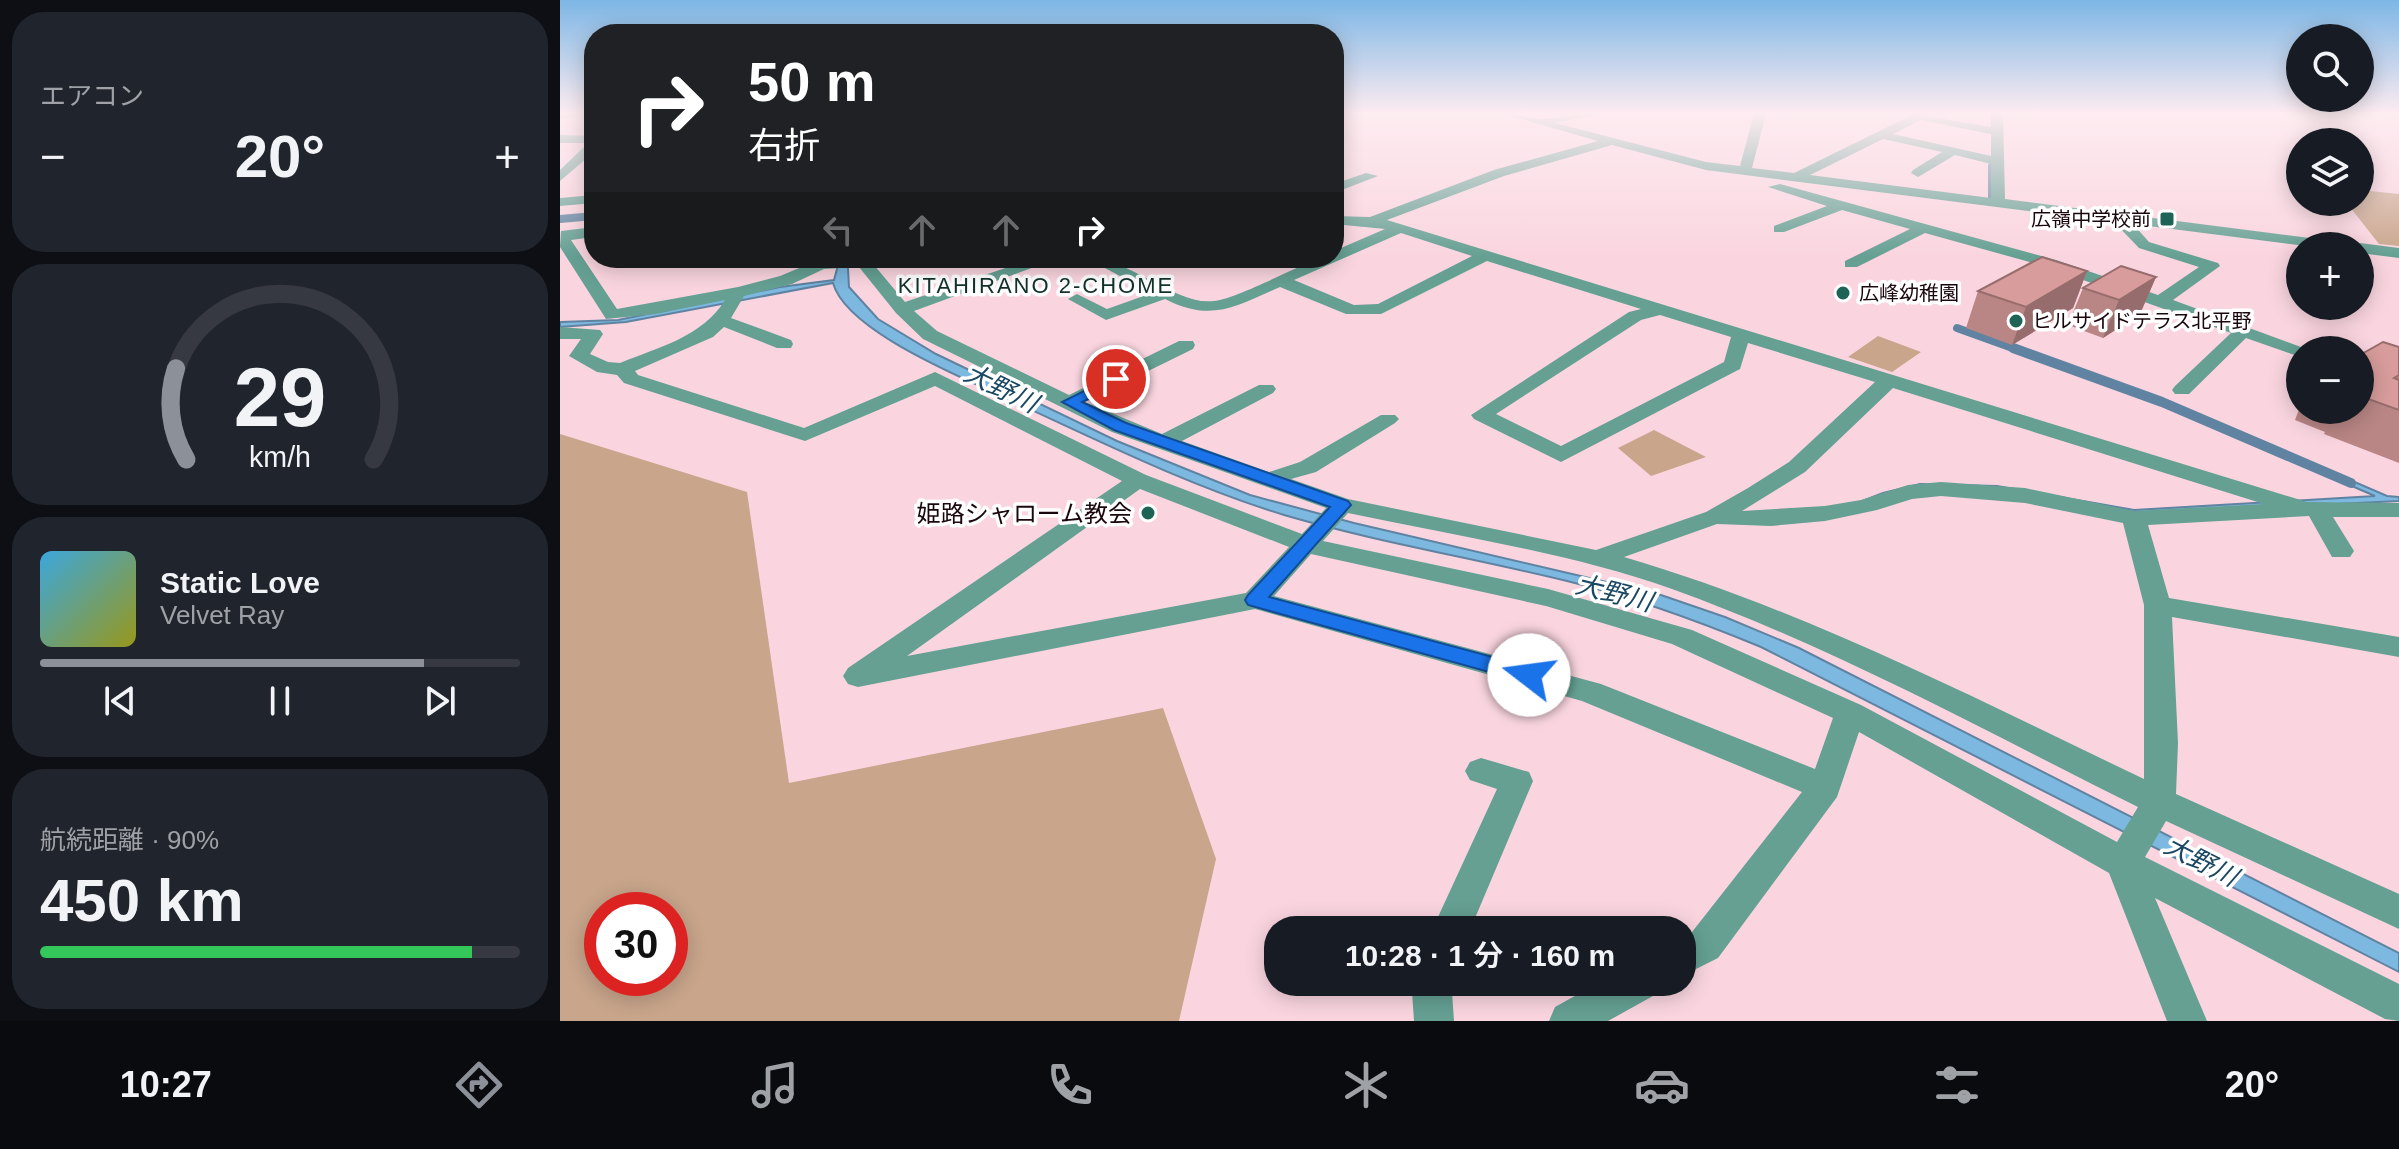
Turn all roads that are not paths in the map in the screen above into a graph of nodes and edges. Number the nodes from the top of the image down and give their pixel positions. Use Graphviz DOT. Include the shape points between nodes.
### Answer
graph roads {
  1 [pos="1997,161"];
  2 [pos="576,162"];
  3 [pos="1539,162"];
  4 [pos="1682,162"];
  5 [pos="1747,162"];
  6 [pos="1827,162"];
  7 [pos="1936,162"];
  8 [pos="584,165"];
  9 [pos="572,166"];
  10 [pos="1745,171"];
  11 [pos="1918,173"];
  12 [pos="1371,176"];
  13 [pos="560,177"];
  14 [pos="1796,177"];
  15 [pos="1344,185"];
  16 [pos="1958,198"];
  17 [pos="584,200"];
  18 [pos="560,202"];
  19 [pos="1998,203"];
  20 [pos="1842,205"];
  21 [pos="1878,215"];
  22 [pos="2119,218"];
  23 [pos="584,219"];
  24 [pos="1344,220"];
  25 [pos="1372,221"];
  26 [pos="560,223"];
  27 [pos="1400,228"];
  28 [pos="1924,228"];
  29 [pos="1779,229"];
  30 [pos="584,233"];
  31 [pos="560,236"];
  32 [pos="2286,239"];
  33 [pos="2374,250"];
  34 [pos="1344,253"];
  35 [pos="2399,253"];
  36 [pos="1484,256"];
  37 [pos="1851,264"];
  38 [pos="809,268"];
  39 [pos="869,268"];
  40 [pos="1022,268"];
  41 [pos="1113,268"];
  42 [pos="1310,268"];
  43 [pos="1281,281"];
  44 [pos="1164,294"];
  45 [pos="735,297"];
  46 [pos="2159,302"];
  47 [pos="1075,304"];
  48 [pos="902,309"];
  49 [pos="1661,310"];
  50 [pos="721,320"];
  51 [pos="2243,331"];
  52 [pos="560,333"];
  53 [pos="1741,336"];
  54 [pos="784,344"];
  55 [pos="1186,345"];
  56 [pos="2286,346"];
  57 [pos="623,369"];
  58 [pos="1889,380"];
  59 [pos="1266,389"];
  60 [pos="2182,390"];
  61 [pos="1070,402"];
  62 [pos="1388,419"];
  63 [pos="1164,442"];
  64 [pos="1269,479"];
  65 [pos="1138,480"];
  66 [pos="1342,505"];
  67 [pos="2311,509"];
  68 [pos="2399,510"];
  69 [pos="1715,517"];
  70 [pos="2134,518"];
  71 [pos="1307,545"];
  72 [pos="2341,551"];
  73 [pos="1597,558"];
  74 [pos="1255,600"];
  75 [pos="2158,605"];
  76 [pos="2399,647"];
  77 [pos="1850,713"];
  78 [pos="1481,771"];
  79 [pos="1825,787"];
  80 [pos="2159,802"];
  81 [pos="2123,863"];
  82 [pos="2399,912"];
  83 [pos="1457,916"];
  84 [pos="1696,950"];
  85 [pos="1432,996"];
  86 [pos="1614,996"];
  87 [pos="2399,1005"];
  88 [pos="1434,1021"];
  89 [pos="1569,1021"];
  90 [pos="2187,1021"];
  1 -- 19 [label="street"];
  2 -- 9 [label="street"];
  3 -- 25 [label="street"];
  4 -- 10 [label="street"];
  5 -- 10 [label="street"];
  6 -- 14 [label="street"];
  7 -- 11 [label="street"];
  8 -- 9 [label="street"];
  9 -- 13 [label="street"];
  10 -- 14 [label="street"];
  10 -- 20 [label="street" via="1769,185"];
  12 -- 15 [label="street"];
  14 -- 16 [label="street"];
  16 -- 19 [label="street"];
  16 -- 21 [label="street"];
  17 -- 18 [label="street"];
  19 -- 22 [label="street"];
  20 -- 21 [label="street"];
  20 -- 29 [label="street"];
  21 -- 28 [label="street"];
  22 -- 32 [label="street"];
  22 -- 46 [label="street" via="2144,245 2212,266"];
  23 -- 26 [label="street"];
  24 -- 25 [label="street"];
  25 -- 27 [label="street"];
  27 -- 34 [label="street"];
  27 -- 36 [label="street"];
  28 -- 37 [label="street"];
  28 -- 46 [label="street" via="2050,263"];
  30 -- 31 [label="street"];
  31 -- 45 [label="street" via="612,315"];
  33 -- 35 [label="street"];
  36 -- 43 [label="street" via="1381,309 1352,310"];
  36 -- 49 [label="street"];
  38 -- 45 [label="street"];
  39 -- 48 [label="street"];
  40 -- 48 [label="street"];
  41 -- 44 [label="street"];
  42 -- 43 [label="street"];
  43 -- 44 [label="street" via="1218,307 1190,305"];
  44 -- 47 [label="street" via="1106,315"];
  45 -- 50 [label="street"];
  46 -- 51 [label="street"];
  48 -- 61 [label="street" via="930,335"];
  49 -- 53 [label="street"];
  49 -- 53 [label="street" via="1635,316 1481,415 1561,455 1733,365"];
  50 -- 54 [label="street"];
  50 -- 57 [label="street" via="707,333"];
  51 -- 56 [label="street"];
  51 -- 60 [label="street"];
  52 -- 57 [label="street" via="594,334 579,356 604,368"];
  53 -- 58 [label="street"];
  55 -- 61 [label="street"];
  57 -- 65 [label="street" via="631,379 805,435 935,378"];
  58 -- 67 [label="street"];
  58 -- 69 [label="street" via="1797,467"];
  59 -- 63 [label="street"];
  61 -- 63 [label="street"];
  62 -- 64 [label="street" via="1308,467"];
  63 -- 64 [label="street"];
  64 -- 66 [label="street"];
  65 -- 71 [label="street"];
  65 -- 74 [label="street" via="858,676"];
  66 -- 71 [label="street"];
  66 -- 73 [label="street"];
  67 -- 68 [label="street"];
  67 -- 70 [label="street"];
  67 -- 72 [label="street"];
  69 -- 70 [label="street" via="1818,515 1914,491 1960,490 2042,498"];
  69 -- 73 [label="street"];
  70 -- 75 [label="street"];
  71 -- 74 [label="street"];
  71 -- 77 [label="street" via="1548,598 1682,637"];
  73 -- 80 [label="street" via="1681,583 1867,659"];
  74 -- 79 [label="street" via="1590,692"];
  75 -- 76 [label="street"];
  75 -- 80 [label="street"];
  77 -- 79 [label="street"];
  77 -- 81 [label="street"];
  78 -- 83 [label="street" via="1517,781"];
  79 -- 84 [label="street"];
  80 -- 81 [label="street"];
  80 -- 82 [label="street"];
  81 -- 87 [label="street"];
  81 -- 90 [label="street"];
  85 -- 88 [label="street"];
  86 -- 89 [label="street"];
}
